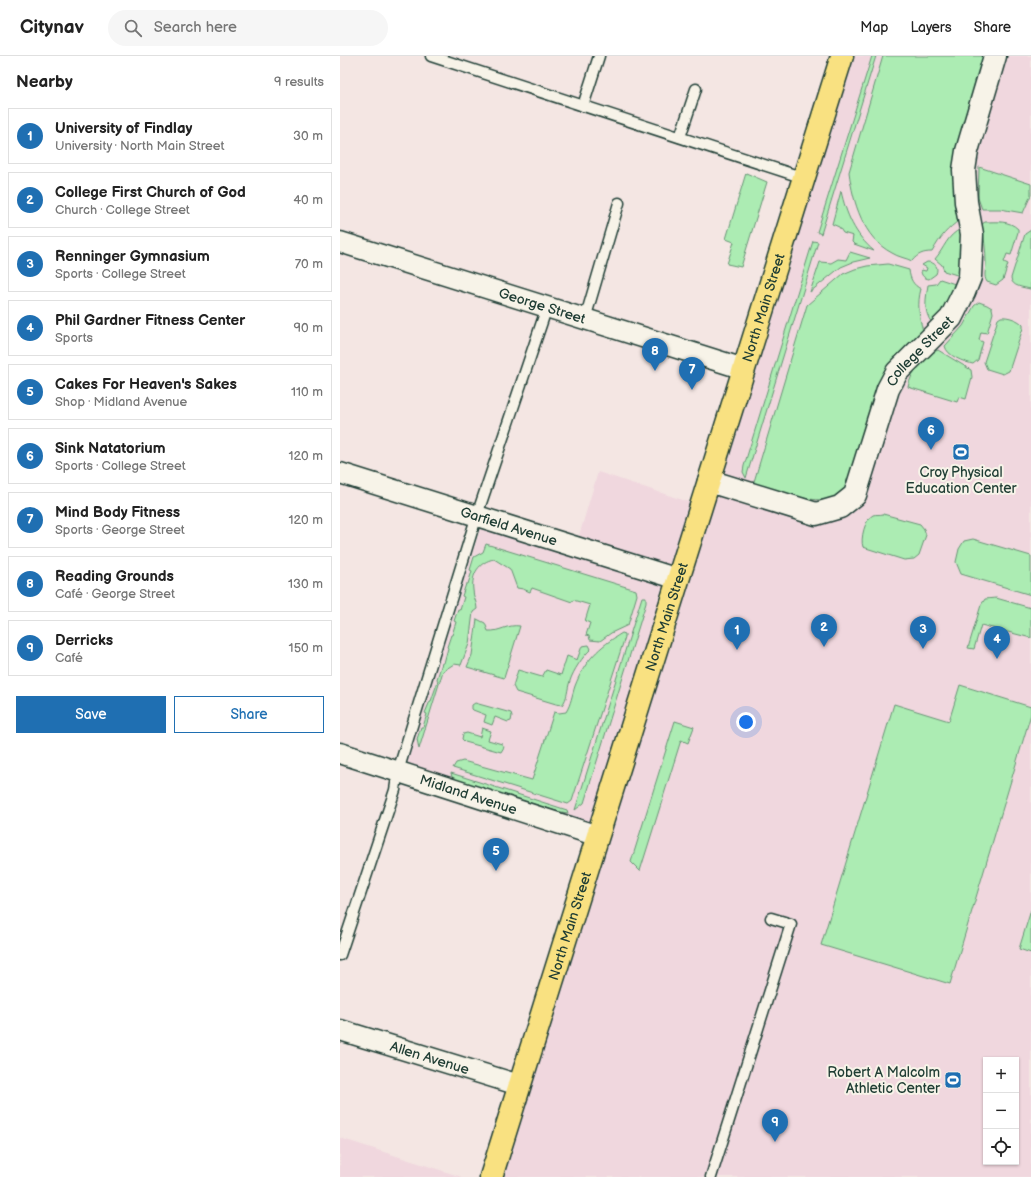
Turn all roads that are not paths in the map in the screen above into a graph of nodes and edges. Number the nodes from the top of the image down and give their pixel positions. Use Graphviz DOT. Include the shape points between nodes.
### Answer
graph roads {
  1 [pos="431,56"];
  2 [pos="599,56"];
  3 [pos="842,56"];
  4 [pos="995,56"];
  5 [pos="696,90"];
  6 [pos="583,106"];
  7 [pos="680,137"];
  8 [pos="804,178"];
  9 [pos="619,203"];
  10 [pos="340,242"];
  11 [pos="547,307"];
  12 [pos="585,319"];
  13 [pos="744,369"];
  14 [pos="340,473"];
  15 [pos="709,481"];
  16 [pos="478,515"];
  17 [pos="678,579"];
  18 [pos="340,753"];
  19 [pos="398,771"];
  20 [pos="598,836"];
  21 [pos="771,918"];
  22 [pos="340,955"];
  23 [pos="340,1030"];
  24 [pos="519,1085"];
  25 [pos="491,1177"];
  26 [pos="711,1177"];
  1 -- 6 [label="lane"];
  2 -- 6 [label="lane"];
  3 -- 8 [label="main road, North Main Street"];
  4 -- 15 [label="street, College Street" via="967,151 964,170 972,234 970,277 951,318 897,372 888,389 855,496 840,508 816,514"];
  5 -- 7 [label="lane"];
  6 -- 7 [label="lane"];
  7 -- 8 [label="lane"];
  8 -- 13 [label="main road, North Main Street"];
  9 -- 12 [label="lane"];
  10 -- 11 [label="street, George Street"];
  11 -- 12 [label="street, George Street"];
  11 -- 16 [label="lane"];
  12 -- 13 [label="street, George Street"];
  13 -- 15 [label="main road, North Main Street"];
  14 -- 16 [label="street, Garfield Avenue"];
  15 -- 17 [label="main road, North Main Street"];
  16 -- 17 [label="street, Garfield Avenue"];
  16 -- 19 [label="lane"];
  17 -- 20 [label="main road, North Main Street"];
  18 -- 19 [label="street, Midland Avenue"];
  19 -- 20 [label="street, Midland Avenue"];
  19 -- 22 [label="lane"];
  20 -- 24 [label="main road, North Main Street"];
  21 -- 26 [label="lane" via="790,924"];
  23 -- 24 [label="street, Allen Avenue"];
  24 -- 25 [label="main road, North Main Street"];
}
